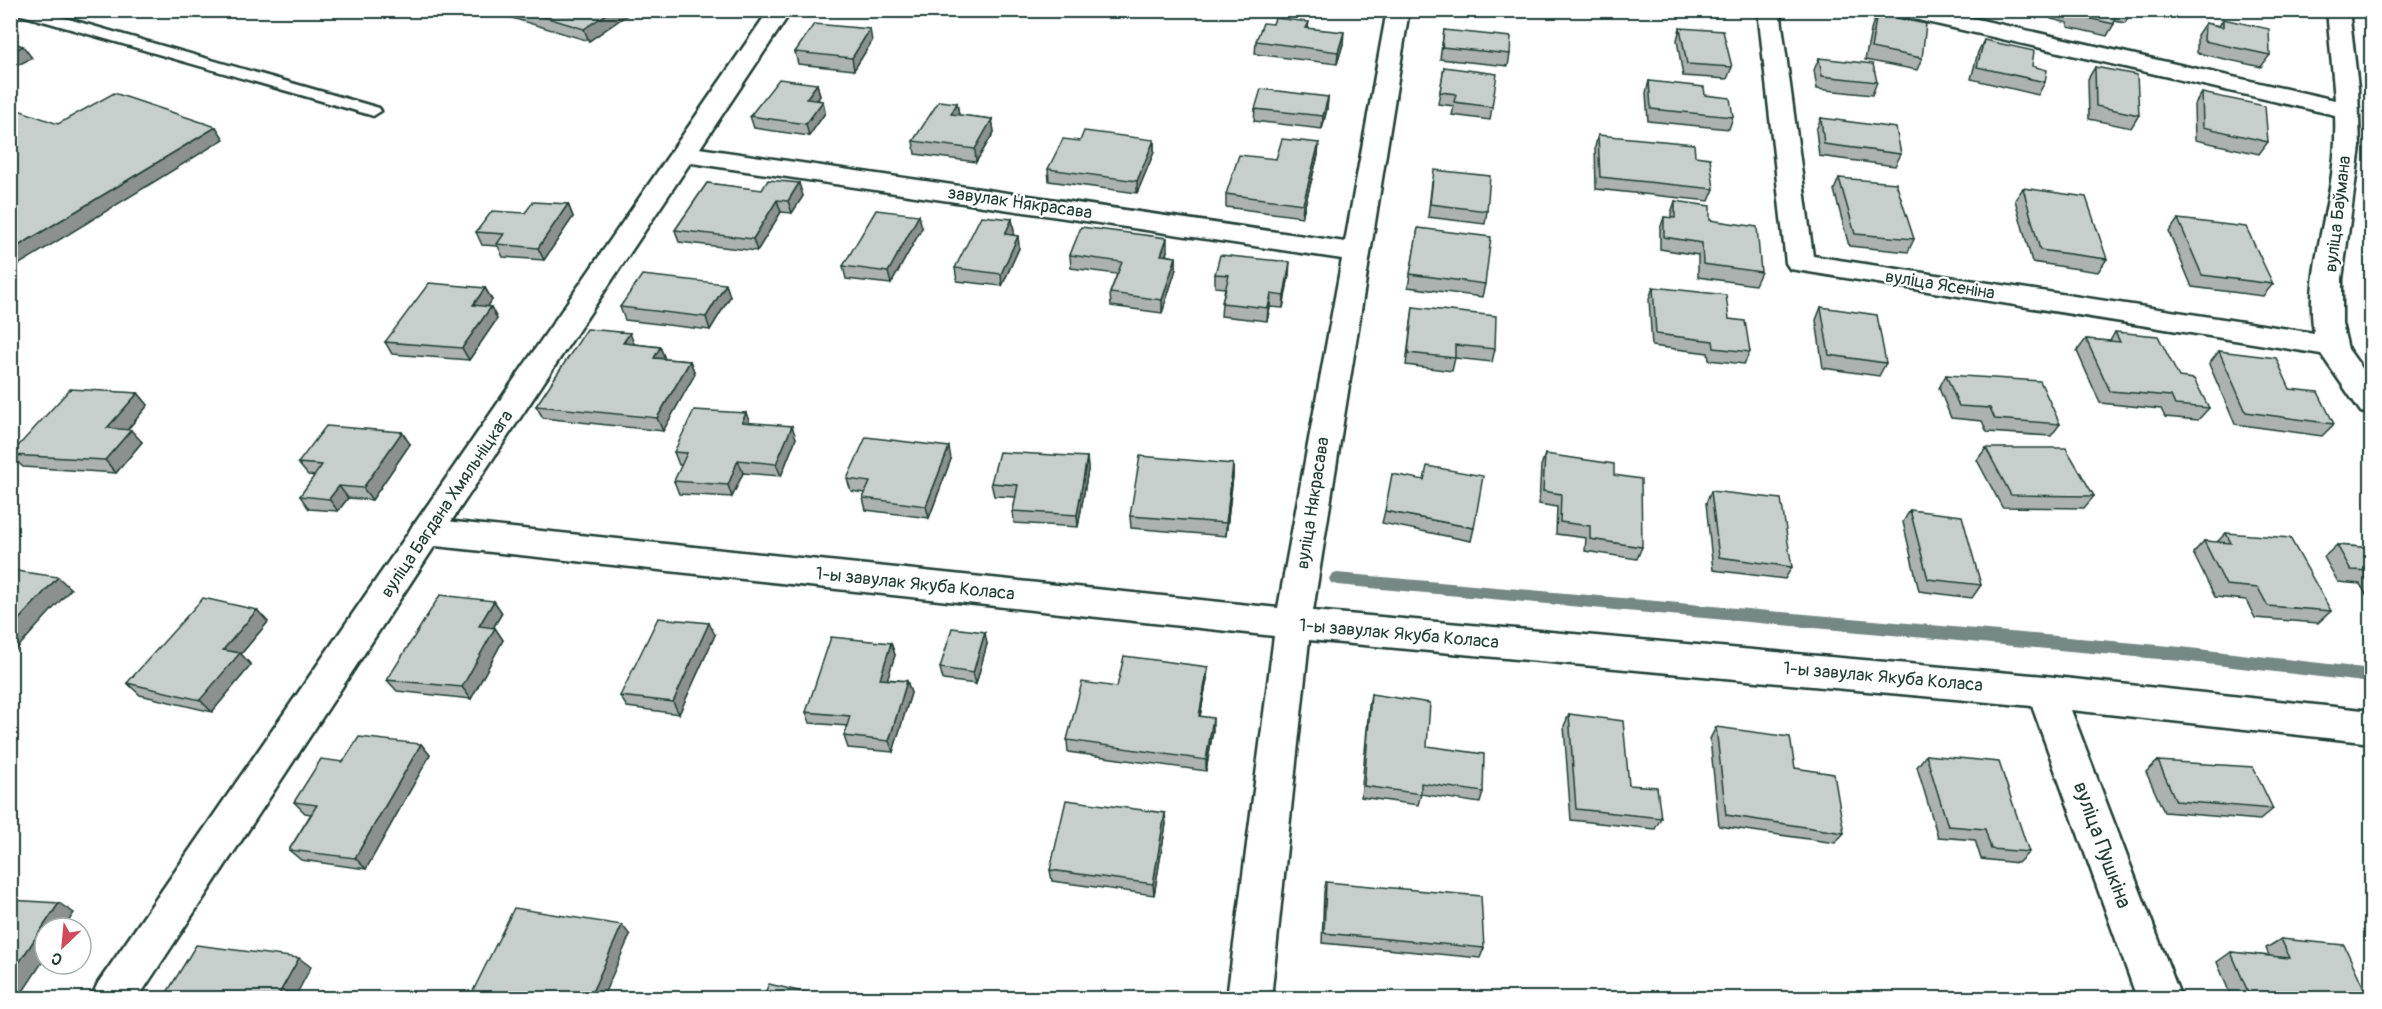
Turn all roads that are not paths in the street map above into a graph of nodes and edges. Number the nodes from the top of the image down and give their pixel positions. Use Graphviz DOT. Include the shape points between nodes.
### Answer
graph roads {
  1 [pos="20,10"];
  2 [pos="781,10"];
  3 [pos="1398,10"];
  4 [pos="1769,10"];
  5 [pos="1905,10"];
  6 [pos="2338,10"];
  7 [pos="2347,110"];
  8 [pos="373,111"];
  9 [pos="685,154"];
  10 [pos="2359,167"];
  11 [pos="1355,252"];
  12 [pos="2331,346"];
  13 [pos="2372,404"];
  14 [pos="426,531"];
  15 [pos="1293,624"];
  16 [pos="2045,692"];
  17 [pos="2372,727"];
  18 [pos="113,999"];
  19 [pos="1249,999"];
  20 [pos="2159,999"];
  1 -- 8 [label="lane"];
  2 -- 9 [label="street, вуліца Багдана Хмяльніцкага"];
  3 -- 11 [label="street, вуліца Някрасава"];
  4 -- 12 [label="street, вуліца Ясеніна" via="1800,263"];
  5 -- 7 [label="street"];
  6 -- 7 [label="street, вуліца Баўмана"];
  7 -- 10 [label="street, вуліца Баўмана"];
  9 -- 11 [label="street, завулак Някрасава"];
  9 -- 14 [label="street, вуліца Багдана Хмяльніцкага"];
  10 -- 12 [label="street, вуліца Баўмана" via="2327,294 2326,321"];
  11 -- 15 [label="street, вуліца Някрасава"];
  12 -- 13 [label="street, вуліца Баўмана"];
  14 -- 15 [label="street, 1-ы завулак Якуба Коласа"];
  14 -- 18 [label="street, вуліца Багдана Хмяльніцкага"];
  15 -- 16 [label="street, 1-ы завулак Якуба Коласа"];
  15 -- 19 [label="street, вуліца Някрасава"];
  16 -- 17 [label="street, 1-ы завулак Якуба Коласа"];
  16 -- 20 [label="street, вуліца Пушкіна"];
}
